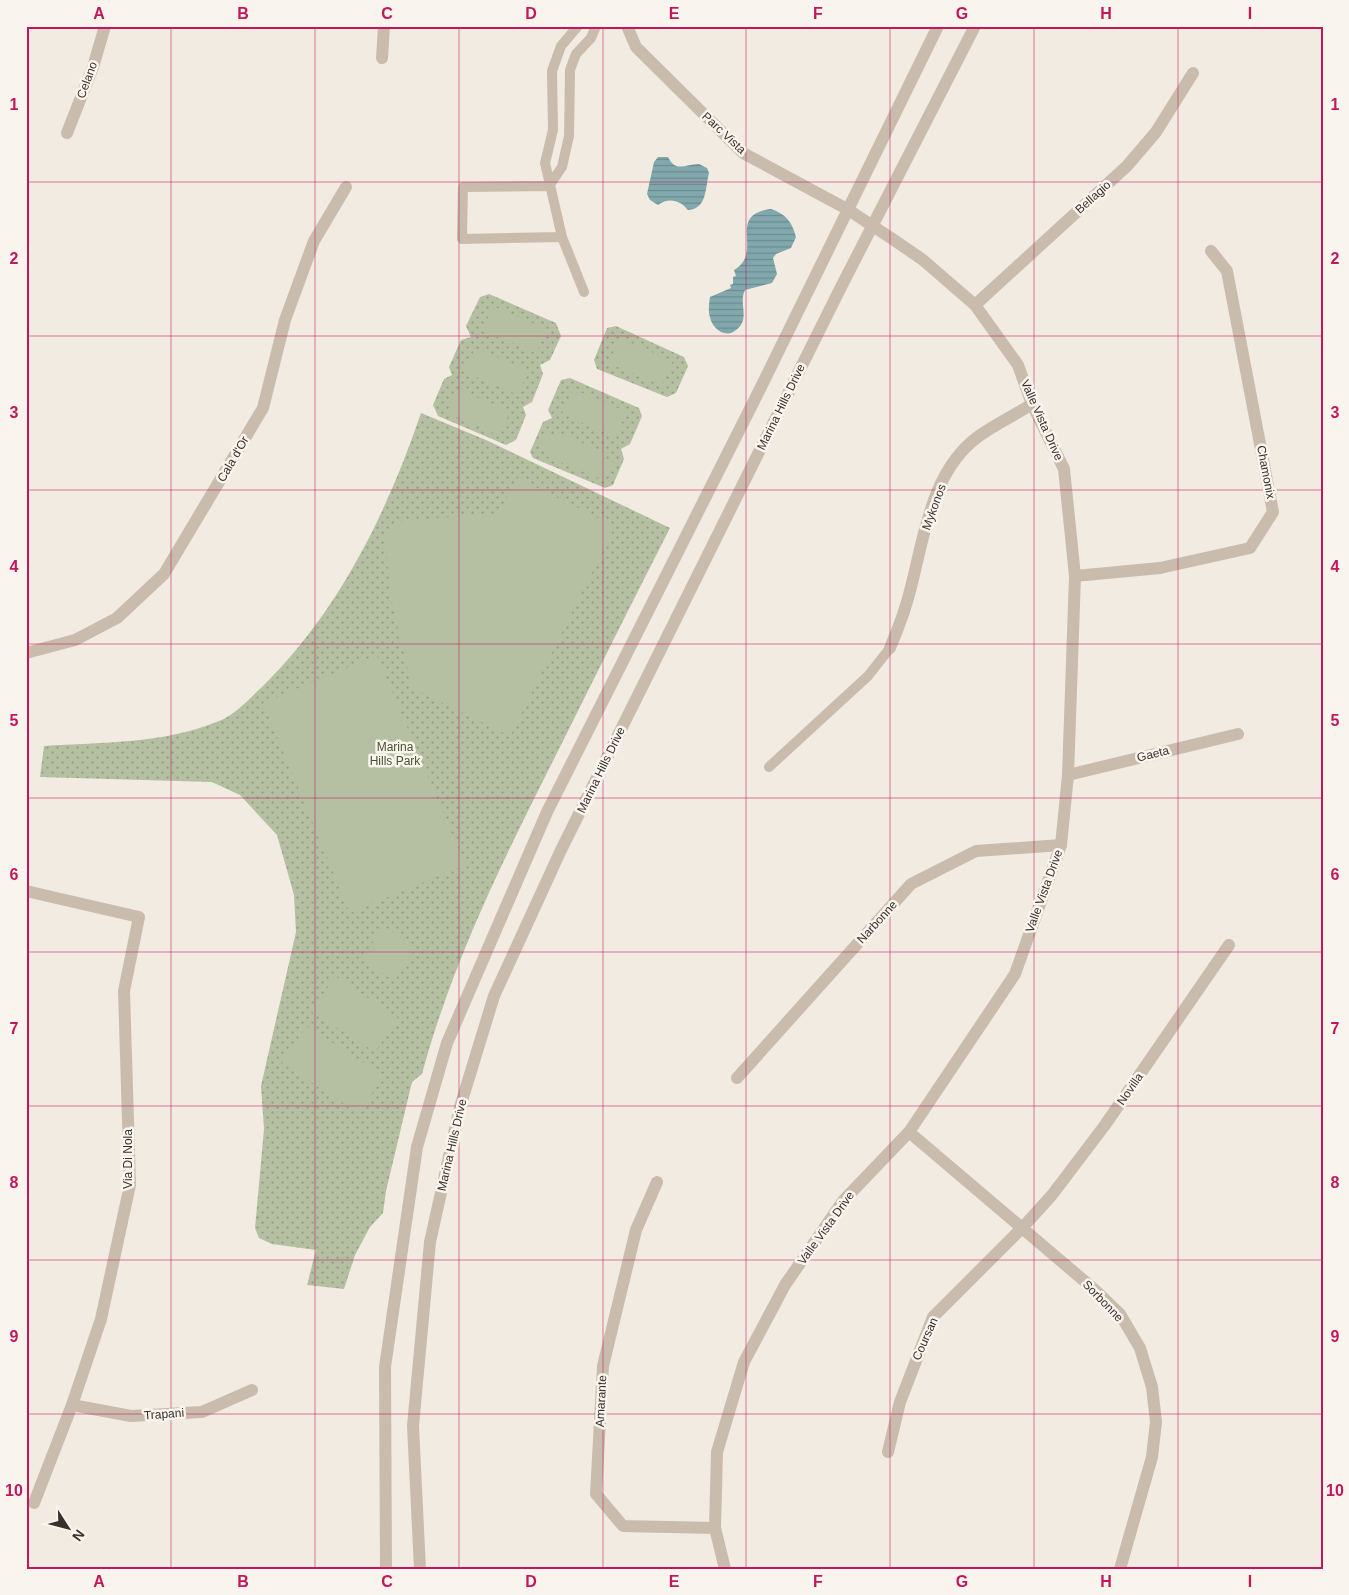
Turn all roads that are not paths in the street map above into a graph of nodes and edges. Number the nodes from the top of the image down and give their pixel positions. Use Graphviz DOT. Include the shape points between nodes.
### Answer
graph roads {
  1 [pos="105,26"];
  2 [pos="384,26"];
  3 [pos="578,26"];
  4 [pos="596,26"];
  5 [pos="627,26"];
  6 [pos="938,26"];
  7 [pos="975,26"];
  8 [pos="382,58"];
  9 [pos="1193,73"];
  10 [pos="67,132"];
  11 [pos="549,186"];
  12 [pos="346,187"];
  13 [pos="847,209"];
  14 [pos="873,226"];
  15 [pos="562,237"];
  16 [pos="1211,251"];
  17 [pos="584,292"];
  18 [pos="975,305"];
  19 [pos="1032,404"];
  20 [pos="1075,576"];
  21 [pos="890,648"];
  22 [pos="26,653"];
  23 [pos="1238,734"];
  24 [pos="769,767"];
  25 [pos="1068,775"];
  26 [pos="1061,845"];
  27 [pos="26,891"];
  28 [pos="1229,945"];
  29 [pos="737,1078"];
  30 [pos="909,1132"];
  31 [pos="657,1182"];
  32 [pos="1023,1228"];
  33 [pos="252,1390"];
  34 [pos="72,1405"];
  35 [pos="888,1452"];
  36 [pos="34,1503"];
  37 [pos="715,1528"];
  38 [pos="386,1569"];
  39 [pos="420,1569"];
  40 [pos="725,1569"];
  41 [pos="1120,1569"];
  1 -- 10 [label="street, Celano" via="93,67"];
  2 -- 8 [label="street"];
  3 -- 11 [label="lane" via="561,46 552,71 553,130 545,163"];
  4 -- 11 [label="lane" via="591,38 576,54 570,70 569,136 562,167"];
  5 -- 13 [label="street, Parc Vista" via="636,46 742,153"];
  6 -- 13 [label="street"];
  7 -- 14 [label="street, Marina Hills Drive"];
  9 -- 18 [label="street, Bellagio" via="1156,132 1127,166"];
  11 -- 15 [label="lane"];
  11 -- 15 [label="lane" via="463,187 462,239"];
  12 -- 22 [label="street, Cala d'Or" via="314,242 286,320 263,408 164,574 118,618 75,640"];
  13 -- 14 [label="street, Valle Vista Drive"];
  13 -- 38 [label="street" via="760,389 546,812 447,1043 417,1146 385,1367"];
  14 -- 18 [label="street, Valle Vista Drive" via="923,260"];
  14 -- 39 [label="street, Marina Hills Drive" via="562,850 494,996 460,1107 430,1242 413,1426"];
  15 -- 17 [label="lane"];
  16 -- 20 [label="street, Chamonix" via="1227,271 1273,512 1250,548 1160,568"];
  18 -- 19 [label="street, Valle Vista Drive" via="1018,364"];
  19 -- 20 [label="street, Valle Vista Drive" via="1064,469"];
  19 -- 21 [label="street, Mykonos" via="979,436 948,472 928,518 902,620"];
  20 -- 25 [label="street, Valle Vista Drive"];
  21 -- 24 [label="lane" via="868,676"];
  23 -- 25 [label="street, Gaeta"];
  25 -- 26 [label="street, Valle Vista Drive"];
  26 -- 29 [label="street, Narbonne" via="976,851 911,884"];
  26 -- 30 [label="street, Valle Vista Drive" via="1015,974"];
  27 -- 34 [label="street, Via Di Nola" via="139,917 124,991 130,1185 101,1319"];
  28 -- 32 [label="street, Novilla" via="1105,1125"];
  30 -- 32 [label="street, Sorbonne"];
  30 -- 37 [label="street, Valle Vista Drive" via="842,1201 785,1285 744,1362 717,1452"];
  31 -- 37 [label="street, Amarante" via="636,1230 602,1366 596,1494 623,1526"];
  32 -- 35 [label="street, Coursan" via="932,1317 900,1402"];
  32 -- 41 [label="street, Sorbonne" via="1120,1314 1140,1348 1152,1387 1156,1422 1152,1457"];
  33 -- 34 [label="street, Trapani" via="202,1412 131,1416"];
  34 -- 36 [label="street, Via Di Nola"];
  37 -- 40 [label="street, Valle Vista Drive"];
}
